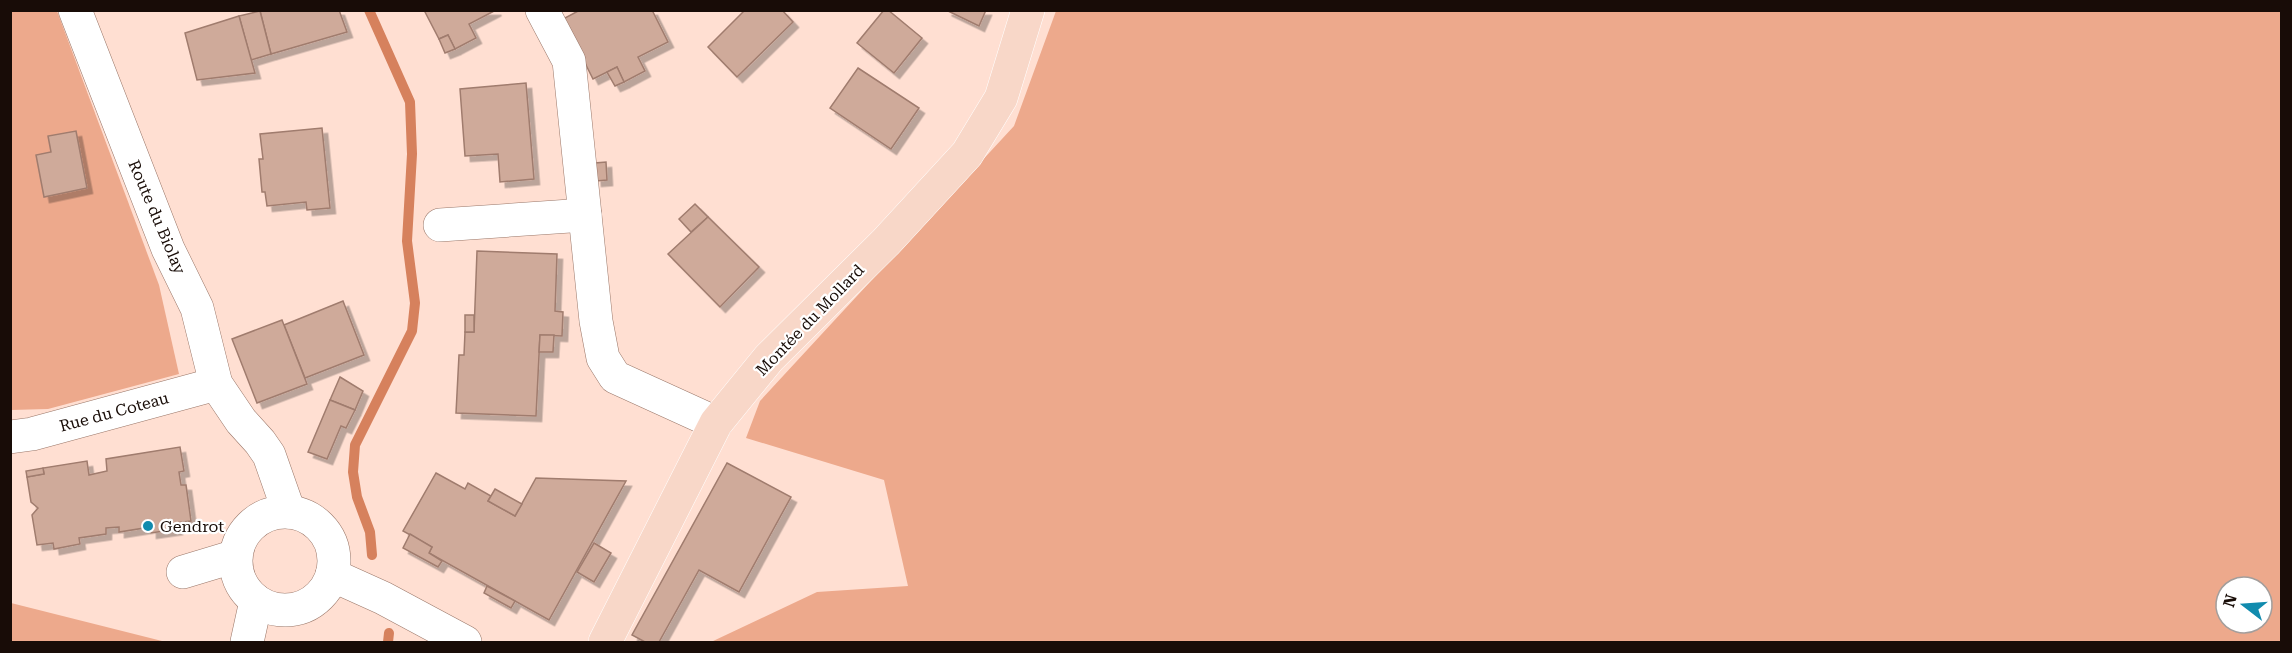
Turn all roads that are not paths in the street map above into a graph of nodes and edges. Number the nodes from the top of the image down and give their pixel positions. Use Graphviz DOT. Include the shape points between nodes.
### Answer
graph roads {
  1 [pos="75,10"];
  2 [pos="542,10"];
  3 [pos="1028,10"];
  4 [pos="585,215"];
  5 [pos="440,225"];
  6 [pos="216,384"];
  7 [pos="716,423"];
  8 [pos="10,436"];
  9 [pos="277,514"];
  10 [pos="332,575"];
  11 [pos="266,605"];
  12 [pos="247,642"];
  13 [pos="254,642"];
  14 [pos="465,642"];
  15 [pos="605,642"];
  1 -- 6 [label="street, Route du Biolay" via="168,249 197,308"];
  2 -- 4 [label="street" via="569,61"];
  3 -- 7 [label="main road, Montée du Mollard" via="1001,98 967,154 886,242 769,358"];
  4 -- 5 [label="street"];
  4 -- 7 [label="street" via="603,358 615,377"];
  6 -- 8 [label="street, Rue du Coteau" via="32,434"];
  6 -- 9 [label="street, Route du Biolay" via="241,421"];
  7 -- 15 [label="main road, Montée du Mollard"];
  9 -- 10 [label="street" via="304,515 326,533 333,553"];
  9 -- 11 [label="street" via="250,526 241,540 237,565 244,588"];
  10 -- 11 [label="street" via="326,588 304,606 290,610"];
  10 -- 14 [label="street"];
  11 -- 12 [label="street"];
  11 -- 13 [label="street"];
}
